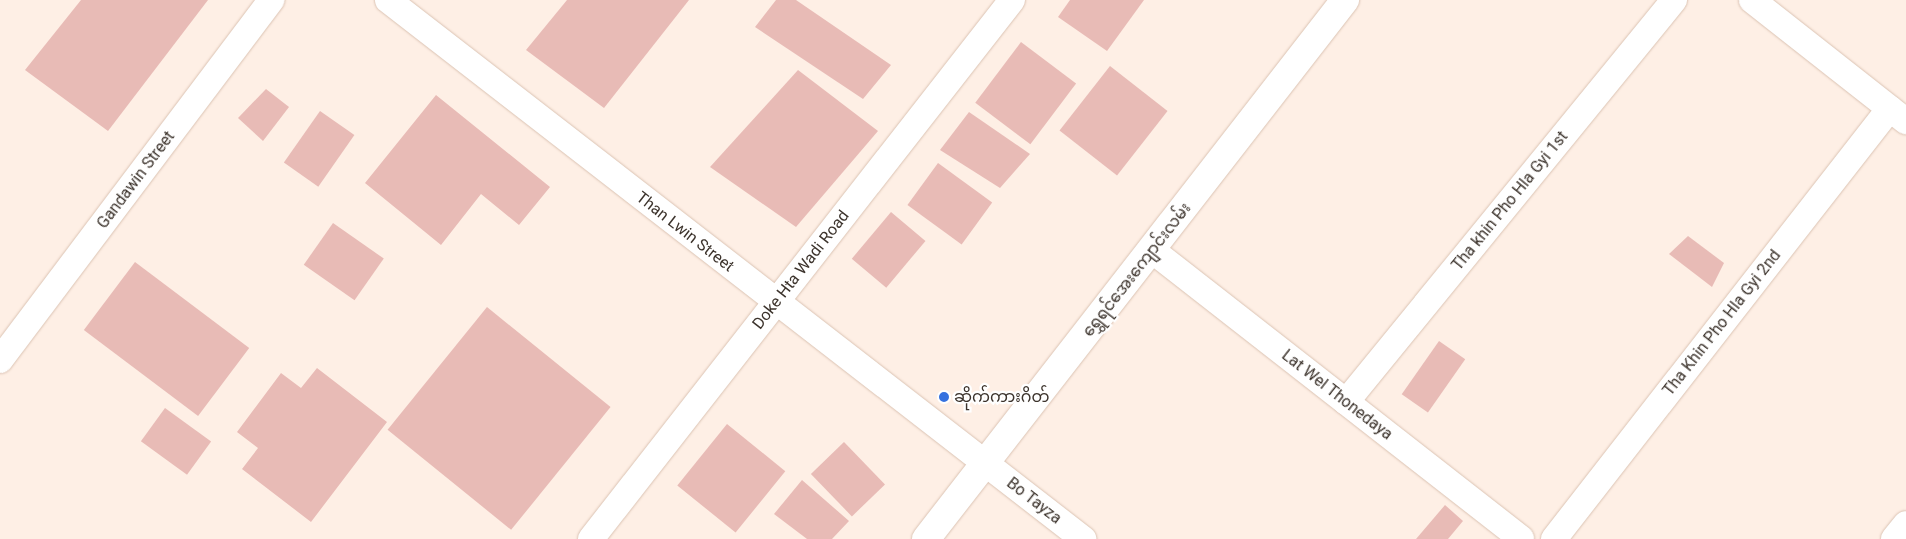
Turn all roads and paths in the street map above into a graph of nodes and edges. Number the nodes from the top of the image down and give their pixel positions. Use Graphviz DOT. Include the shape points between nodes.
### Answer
graph roads {
  1 [pos="272,0"];
  2 [pos="388,0"];
  3 [pos="1012,0"];
  4 [pos="1345,0"];
  5 [pos="1674,0"];
  6 [pos="1752,0"];
  7 [pos="1898,114"];
  8 [pos="1154,251"];
  9 [pos="776,302"];
  10 [pos="0,360"];
  11 [pos="1346,402"];
  12 [pos="984,462"];
  13 [pos="1906,524"];
  14 [pos="591,539"];
  15 [pos="926,539"];
  16 [pos="1083,539"];
  17 [pos="1521,539"];
  18 [pos="1554,539"];
  19 [pos="1894,539"];
  1 -- 10 [label="street, Gandawin Street"];
  2 -- 9 [label="street, Than Lwin Street"];
  3 -- 9 [label="street, Doke Hta Wadi Road"];
  4 -- 8 [label="street, ရွှေရင်အေးကျောင်းလမ်း"];
  5 -- 11 [label="street, Tha khin Pho Hla Gyi 1st"];
  6 -- 7 [label="street"];
  7 -- 18 [label="street, Tha Khin Pho Hla Gyi 2nd"];
  8 -- 11 [label="street, Lat Wel Thonedaya"];
  8 -- 12 [label="street, ရွှေရင်အေးကျောင်းလမ်း"];
  9 -- 12 [label="street, Than Lwin Street"];
  9 -- 14 [label="street, Doke Hta Wadi Road"];
  11 -- 17 [label="street, Lat Wel Thonedaya"];
  12 -- 15 [label="street, ရွှေရင်အေးကျောင်းလမ်း"];
  12 -- 16 [label="street, Bo Tayza"];
  13 -- 19 [label="street"];
}
